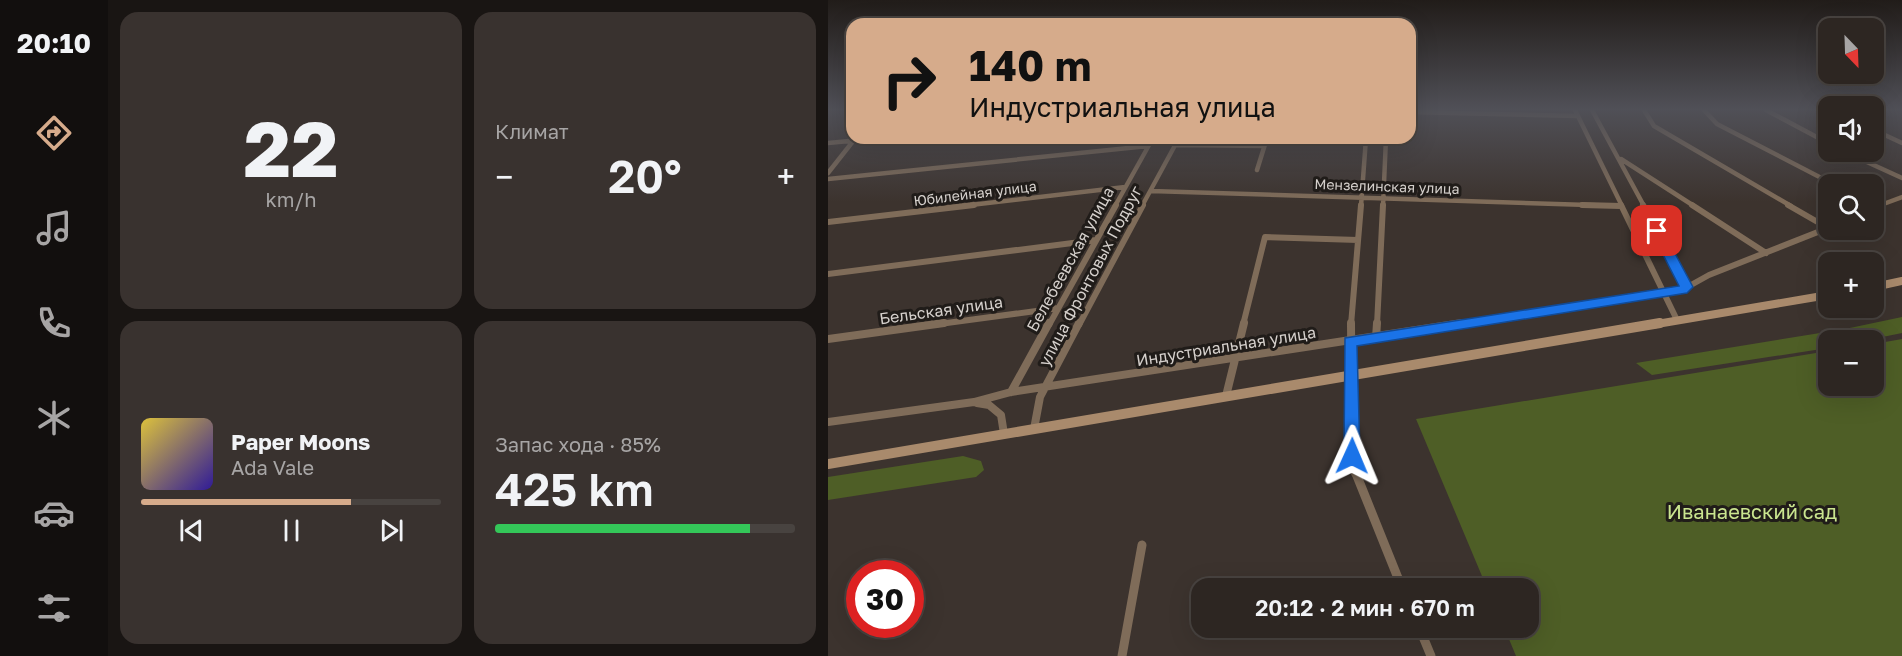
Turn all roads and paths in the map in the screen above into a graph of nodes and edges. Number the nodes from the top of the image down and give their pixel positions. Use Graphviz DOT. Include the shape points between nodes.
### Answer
graph roads {
  1 [pos="844,141"];
  2 [pos="1590,141"];
  3 [pos="1609,141"];
  4 [pos="1679,141"];
  5 [pos="1749,141"];
  6 [pos="828,143"];
  7 [pos="850,144"];
  8 [pos="1366,144"];
  9 [pos="1386,144"];
  10 [pos="1175,145"];
  11 [pos="1148,146"];
  12 [pos="1264,146"];
  13 [pos="1619,158"];
  14 [pos="1867,162"];
  15 [pos="1257,170"];
  16 [pos="828,173"];
  17 [pos="1818,176"];
  18 [pos="1902,178"];
  19 [pos="828,179"];
  20 [pos="1125,187"];
  21 [pos="1151,191"];
  22 [pos="1362,197"];
  23 [pos="1384,197"];
  24 [pos="1902,197"];
  25 [pos="1884,203"];
  26 [pos="1622,206"];
  27 [pos="828,222"];
  28 [pos="1818,222"];
  29 [pos="1818,232"];
  30 [pos="1096,240"];
  31 [pos="1358,240"];
  32 [pos="1766,253"];
  33 [pos="828,274"];
  34 [pos="1902,281"];
  35 [pos="1884,285"];
  36 [pos="1687,287"];
  37 [pos="1665,292"];
  38 [pos="1818,296"];
  39 [pos="1058,308"];
  40 [pos="1677,321"];
  41 [pos="1376,338"];
  42 [pos="828,339"];
  43 [pos="1350,342"];
  44 [pos="1235,357"];
  45 [pos="1353,374"];
  46 [pos="1046,387"];
  47 [pos="1011,392"];
  48 [pos="1226,396"];
  49 [pos="974,402"];
  50 [pos="828,422"];
  51 [pos="1034,429"];
  52 [pos="1004,434"];
  53 [pos="828,464"];
  54 [pos="1142,545"];
  55 [pos="1398,578"];
  56 [pos="1424,638"];
  57 [pos="1122,656"];
  58 [pos="1431,656"];
  1 -- 6 [label="street"];
  2 -- 26 [label="street"];
  3 -- 13 [label="street"];
  4 -- 28 [label="street"];
  5 -- 17 [label="street"];
  7 -- 16 [label="street"];
  8 -- 22 [label="street"];
  9 -- 23 [label="street"];
  10 -- 12 [label="street"];
  10 -- 21 [label="street, улица Фронтовых Подруг"];
  11 -- 19 [label="street"];
  11 -- 20 [label="street, Белебеевская улица"];
  12 -- 15 [label="street"];
  13 -- 32 [label="street"];
  13 -- 36 [label="street"];
  14 -- 18 [label="street"];
  20 -- 27 [label="street, Юбилейная улица"];
  20 -- 30 [label="street, Белебеевская улица"];
  21 -- 22 [label="street, Мензелинская улица"];
  21 -- 46 [label="street, улица Фронтовых Подруг"];
  22 -- 23 [label="street, Мензелинская улица"];
  22 -- 31 [label="street"];
  23 -- 26 [label="street, Мензелинская улица"];
  23 -- 41 [label="street"];
  24 -- 25 [label="street"];
  26 -- 37 [label="street"];
  29 -- 32 [label="street, Индустриальная улица"];
  30 -- 33 [label="street"];
  30 -- 39 [label="street, Белебеевская улица"];
  31 -- 43 [label="street"];
  31 -- 44 [label="street" via="1265,237"];
  32 -- 36 [label="street, Индустриальная улица"];
  34 -- 35 [label="street"];
  36 -- 37 [label="street, Индустриальная улица"];
  37 -- 40 [label="street"];
  37 -- 41 [label="street, Индустриальная улица"];
  38 -- 40 [label="street"];
  39 -- 42 [label="street, Бельская улица"];
  39 -- 47 [label="street, Белебеевская улица"];
  40 -- 45 [label="street"];
  41 -- 43 [label="street, Индустриальная улица"];
  43 -- 44 [label="street, Индустриальная улица"];
  43 -- 45 [label="street"];
  44 -- 46 [label="street, Индустриальная улица"];
  44 -- 48 [label="street"];
  45 -- 48 [label="street"];
  45 -- 55 [label="street" via="1352,456"];
  46 -- 47 [label="street, Индустриальная улица"];
  46 -- 51 [label="street, улица Фронтовых Подруг" via="1040,397"];
  47 -- 49 [label="street, Индустриальная улица"];
  48 -- 51 [label="street"];
  49 -- 50 [label="street, Индустриальная улица"];
  49 -- 52 [label="street" via="988,405 1001,415"];
  51 -- 52 [label="street"];
  52 -- 53 [label="street"];
  54 -- 57 [label="street"];
  56 -- 58 [label="street"];
}
